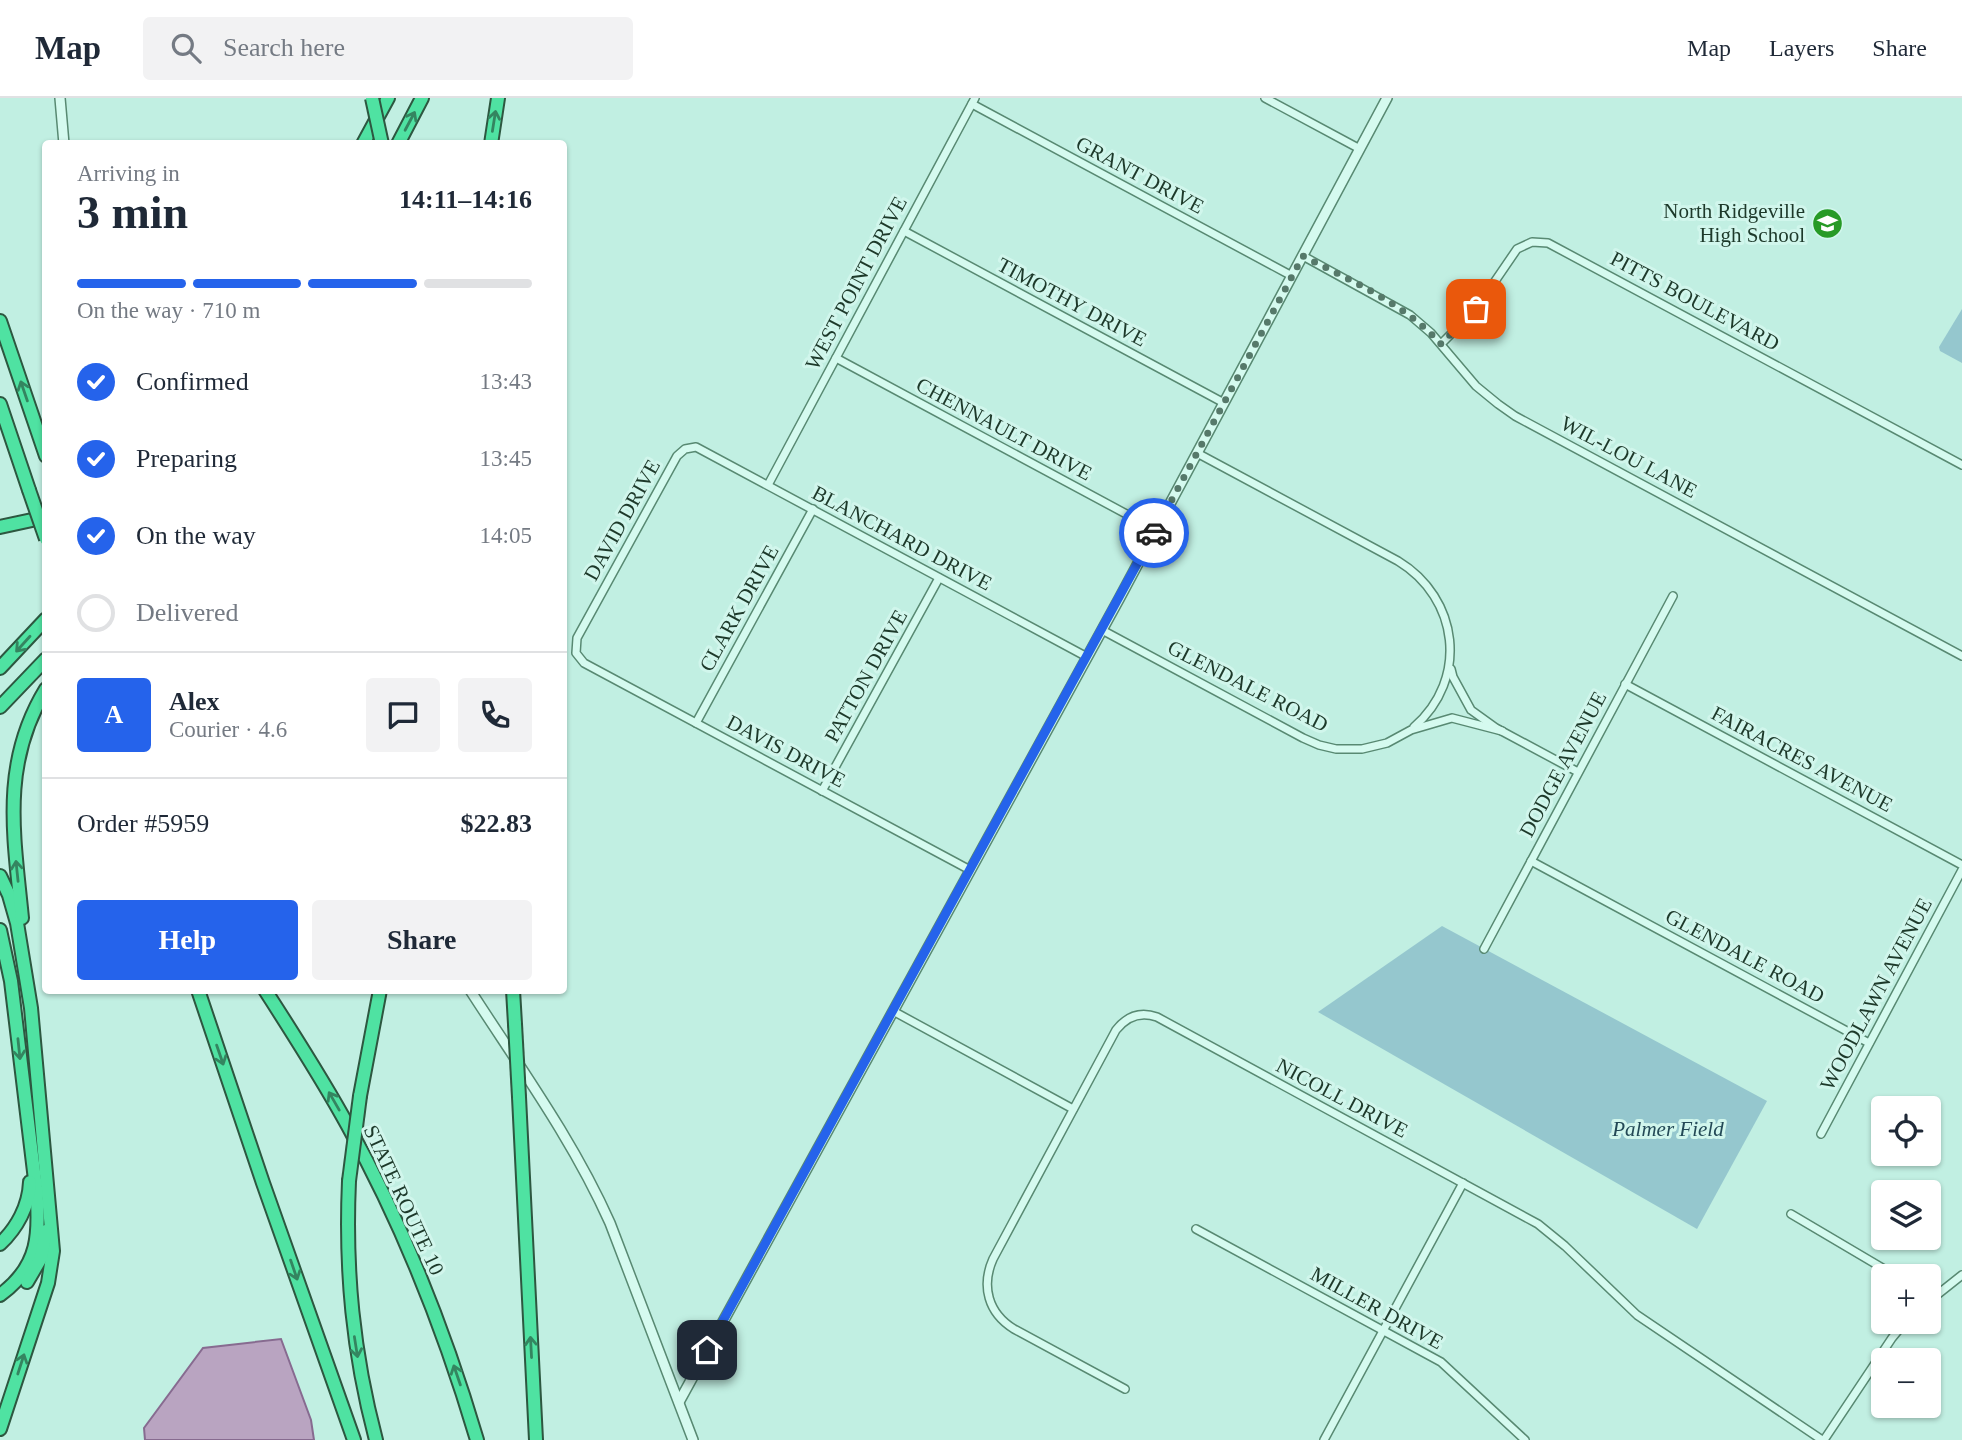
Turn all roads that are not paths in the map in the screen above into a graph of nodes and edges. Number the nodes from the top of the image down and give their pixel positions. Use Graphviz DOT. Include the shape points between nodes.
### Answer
graph roads {
  1 [pos="60,98"];
  2 [pos="372,98"];
  3 [pos="388,98"];
  4 [pos="422,98"];
  5 [pos="498,98"];
  6 [pos="1265,98"];
  7 [pos="1387,98"];
  8 [pos="973,101"];
  9 [pos="64,140"];
  10 [pos="365,140"];
  11 [pos="381,140"];
  12 [pos="400,140"];
  13 [pos="492,140"];
  14 [pos="1360,149"];
  15 [pos="904,231"];
  16 [pos="1303,256"];
  17 [pos="1292,276"];
  18 [pos="0,321"];
  19 [pos="1441,344"];
  20 [pos="836,358"];
  21 [pos="1224,403"];
  22 [pos="0,404"];
  23 [pos="42,444"];
  24 [pos="701,449"];
  25 [pos="1197,453"];
  26 [pos="1962,465"];
  27 [pos="768,485"];
  28 [pos="813,509"];
  29 [pos="42,518"];
  30 [pos="0,527"];
  31 [pos="42,527"];
  32 [pos="1156,530"];
  33 [pos="939,578"];
  34 [pos="1673,596"];
  35 [pos="42,623"];
  36 [pos="1102,629"];
  37 [pos="1962,656"];
  38 [pos="1087,657"];
  39 [pos="42,663"];
  40 [pos="584,663"];
  41 [pos="1450,664"];
  42 [pos="0,668"];
  43 [pos="1625,684"];
  44 [pos="42,697"];
  45 [pos="0,707"];
  46 [pos="696,723"];
  47 [pos="1411,730"];
  48 [pos="1502,731"];
  49 [pos="1578,772"];
  50 [pos="822,791"];
  51 [pos="1531,861"];
  52 [pos="1962,868"];
  53 [pos="970,870"];
  54 [pos="0,876"];
  55 [pos="0,890"];
  56 [pos="0,930"];
  57 [pos="1484,949"];
  58 [pos="25,964"];
  59 [pos="11,981"];
  60 [pos="199,994"];
  61 [pos="268,994"];
  62 [pos="379,994"];
  63 [pos="473,994"];
  64 [pos="513,994"];
  65 [pos="893,1011"];
  66 [pos="1869,1043"];
  67 [pos="1073,1109"];
  68 [pos="1821,1134"];
  69 [pos="31,1150"];
  70 [pos="1463,1182"];
  71 [pos="47,1199"];
  72 [pos="1791,1214"];
  73 [pos="1196,1229"];
  74 [pos="0,1244"];
  75 [pos="1876,1264"];
  76 [pos="1962,1275"];
  77 [pos="1941,1290"];
  78 [pos="0,1295"];
  79 [pos="0,1304"];
  80 [pos="1383,1331"];
  81 [pos="1895,1334"];
  82 [pos="1125,1389"];
  83 [pos="678,1402"];
  84 [pos="0,1429"];
  85 [pos="355,1440"];
  86 [pos="376,1440"];
  87 [pos="477,1440"];
  88 [pos="536,1440"];
  89 [pos="693,1440"];
  90 [pos="1324,1440"];
  91 [pos="1525,1440"];
  92 [pos="1823,1440"];
  1 -- 9 [label="street"];
  2 -- 11 [label="highway, bridge"];
  3 -- 10 [label="highway"];
  12 -- 4 [label="highway, one-way"];
  13 -- 5 [label="highway, one-way"];
  6 -- 14 [label="street"];
  7 -- 14 [label="street"];
  8 -- 15 [label="street, WEST POINT DRIVE"];
  8 -- 17 [label="street, GRANT DRIVE"];
  14 -- 16 [label="street"];
  15 -- 20 [label="street, WEST POINT DRIVE"];
  15 -- 21 [label="street, TIMOTHY DRIVE"];
  16 -- 17 [label="street"];
  16 -- 19 [label="street, WIL-LOU LANE" via="1398,307"];
  17 -- 21 [label="street"];
  23 -- 18 [label="highway, one-way"];
  19 -- 26 [label="street, PITTS BOULEVARD" via="1476,309 1517,249 1532,242 1548,243"];
  19 -- 37 [label="street, WIL-LOU LANE" via="1482,391 1516,416"];
  20 -- 27 [label="street, WEST POINT DRIVE"];
  20 -- 32 [label="street, CHENNAULT DRIVE"];
  21 -- 25 [label="street"];
  22 -- 31 [label="highway, bridge"];
  24 -- 27 [label="street, BLANCHARD DRIVE"];
  24 -- 40 [label="street, DAVID DRIVE" via="689,447 677,456 577,638 576,653"];
  25 -- 32 [label="street"];
  25 -- 41 [label="street" via="1413,571 1431,590 1443,613 1450,638"];
  27 -- 28 [label="street, BLANCHARD DRIVE"];
  28 -- 33 [label="street, BLANCHARD DRIVE"];
  28 -- 46 [label="street, CLARK DRIVE"];
  29 -- 30 [label="highway"];
  32 -- 36 [label="street"];
  33 -- 38 [label="street, BLANCHARD DRIVE"];
  33 -- 50 [label="street, PATTON DRIVE"];
  34 -- 43 [label="street, DODGE AVENUE"];
  35 -- 42 [label="highway, one-way"];
  36 -- 38 [label="street"];
  36 -- 47 [label="street, GLENDALE ROAD" via="1319,745 1371,748"];
  38 -- 53 [label="street"];
  39 -- 45 [label="highway"];
  40 -- 46 [label="street, DAVIS DRIVE"];
  41 -- 47 [label="street" via="1438,697"];
  41 -- 48 [label="street" via="1471,710"];
  43 -- 49 [label="street, DODGE AVENUE"];
  43 -- 52 [label="street, FAIRACRES AVENUE"];
  58 -- 44 [label="highway, one-way" via="13,791 26,730"];
  46 -- 50 [label="street, DAVIS DRIVE"];
  47 -- 48 [label="street, GLENDALE ROAD" via="1452,718"];
  48 -- 49 [label="street"];
  49 -- 51 [label="street, DODGE AVENUE"];
  50 -- 53 [label="street, DAVIS DRIVE"];
  51 -- 57 [label="street, DODGE AVENUE"];
  51 -- 66 [label="street, GLENDALE ROAD"];
  52 -- 66 [label="street, WOODLAWN AVENUE"];
  53 -- 65 [label="street"];
  54 -- 58 [label="highway" via="15,913"];
  55 -- 59 [label="highway" via="11,926"];
  56 -- 59 [label="highway"];
  58 -- 71 [label="highway"];
  59 -- 69 [label="highway, one-way"];
  60 -- 85 [label="highway, one-way"];
  87 -- 61 [label="highway, STATE ROUTE 10, one-way" via="410,1253 349,1127"];
  62 -- 86 [label="highway, one-way, bridge" via="349,1181 348,1258 361,1377"];
  63 -- 83 [label="street" via="594,1188"];
  88 -- 64 [label="highway, one-way, bridge"];
  65 -- 67 [label="street"];
  65 -- 83 [label="street"];
  66 -- 68 [label="street, WOODLAWN AVENUE"];
  67 -- 70 [label="street, NICOLL DRIVE" via="1123,1021 1150,1015"];
  67 -- 82 [label="street, NICOLL DRIVE" via="989,1267 987,1290 992,1307 1014,1329"];
  69 -- 74 [label="highway" via="27,1202 19,1221"];
  69 -- 78 [label="highway" via="37,1240 24,1272"];
  70 -- 80 [label="street"];
  70 -- 92 [label="street, NICOLL DRIVE" via="1538,1224 1637,1315"];
  71 -- 79 [label="highway" via="45,1242 37,1267 12,1297"];
  84 -- 71 [label="highway, one-way" via="50,1274 53,1244"];
  72 -- 75 [label="street"];
  73 -- 80 [label="street, MILLER DRIVE"];
  76 -- 77 [label="street"];
  80 -- 90 [label="street"];
  80 -- 91 [label="street, MILLER DRIVE" via="1449,1368"];
  81 -- 92 [label="street"];
  83 -- 89 [label="street"];
}
